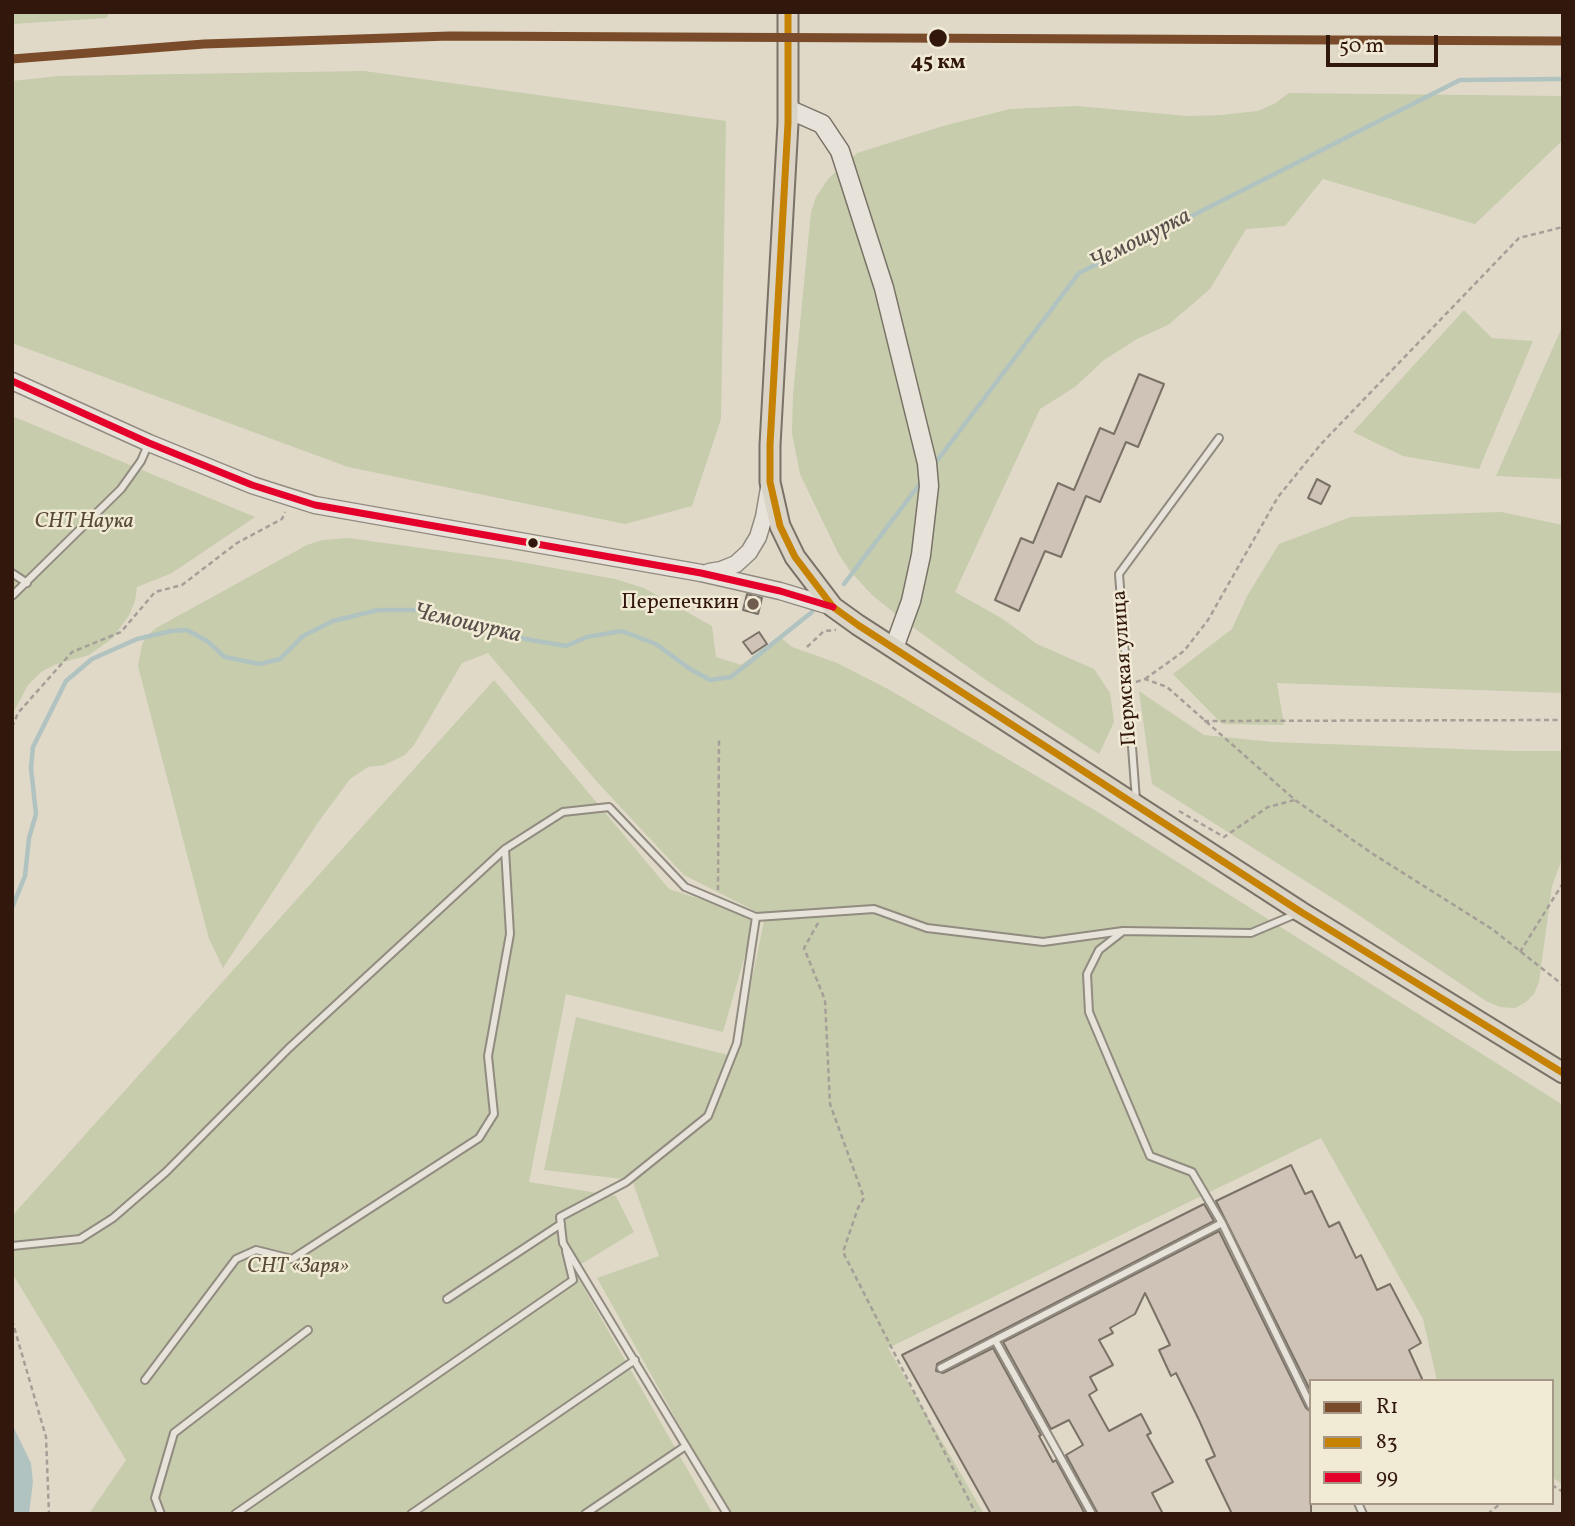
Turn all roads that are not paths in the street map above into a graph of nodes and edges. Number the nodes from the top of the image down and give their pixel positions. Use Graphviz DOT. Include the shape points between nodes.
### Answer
graph roads {
  1 [pos="789,12"];
  2 [pos="788,109"];
  3 [pos="12,382"];
  4 [pos="1219,438"];
  5 [pos="149,443"];
  6 [pos="770,482"];
  7 [pos="12,573"];
  8 [pos="701,573"];
  9 [pos="27,583"];
  10 [pos="12,596"];
  11 [pos="834,607"];
  12 [pos="894,648"];
  13 [pos="1136,805"];
  14 [pos="505,849"];
  15 [pos="1301,912"];
  16 [pos="756,917"];
  17 [pos="1123,931"];
  18 [pos="1563,1073"];
  19 [pos="1222,1223"];
  20 [pos="561,1224"];
  21 [pos="563,1243"];
  22 [pos="12,1246"];
  23 [pos="447,1299"];
  24 [pos="308,1330"];
  25 [pos="995,1340"];
  26 [pos="635,1360"];
  27 [pos="941,1368"];
  28 [pos="145,1380"];
  29 [pos="1309,1402"];
  30 [pos="684,1447"];
  31 [pos="161,1514"];
  32 [pos="235,1514"];
  33 [pos="411,1514"];
  34 [pos="585,1514"];
  35 [pos="727,1514"];
  36 [pos="1091,1514"];
  1 -- 2 [label="main road"];
  2 -- 6 [label="main road"];
  2 -- 12 [label="main road" via="822,124 840,151 884,288 927,463 929,486 920,555 911,601"];
  3 -- 5 [label="street"];
  4 -- 13 [label="lane, Пермская улица" via="1119,574"];
  5 -- 8 [label="street" via="315,505"];
  5 -- 9 [label="lane" via="121,489"];
  6 -- 8 [label="street" via="764,517 749,552 736,564"];
  6 -- 11 [label="main road" via="780,526 794,557"];
  7 -- 9 [label="lane"];
  8 -- 11 [label="street"];
  9 -- 10 [label="lane"];
  11 -- 12 [label="main road"];
  12 -- 13 [label="main road"];
  13 -- 15 [label="main road"];
  14 -- 16 [label="lane" via="563,812 609,807 685,887"];
  14 -- 22 [label="lane" via="113,1218 80,1239"];
  14 -- 28 [label="lane" via="510,934 488,1056 494,1114 479,1138 292,1259 256,1250 236,1259"];
  15 -- 17 [label="lane" via="1251,933"];
  15 -- 18 [label="main road"];
  16 -- 17 [label="lane" via="874,909 927,928 1043,943"];
  16 -- 20 [label="lane" via="737,1043 708,1116 626,1182 560,1217"];
  17 -- 19 [label="lane" via="1099,950 1087,974 1089,1012 1150,1156 1192,1172"];
  19 -- 25 [label="lane"];
  19 -- 29 [label="lane"];
  20 -- 21 [label="lane"];
  20 -- 23 [label="lane"];
  21 -- 26 [label="lane"];
  21 -- 32 [label="lane" via="573,1280"];
  24 -- 31 [label="lane" via="174,1433 155,1498"];
  25 -- 27 [label="lane"];
  25 -- 36 [label="lane"];
  26 -- 30 [label="lane"];
  26 -- 33 [label="lane"];
  30 -- 34 [label="lane"];
  30 -- 35 [label="lane"];
}
